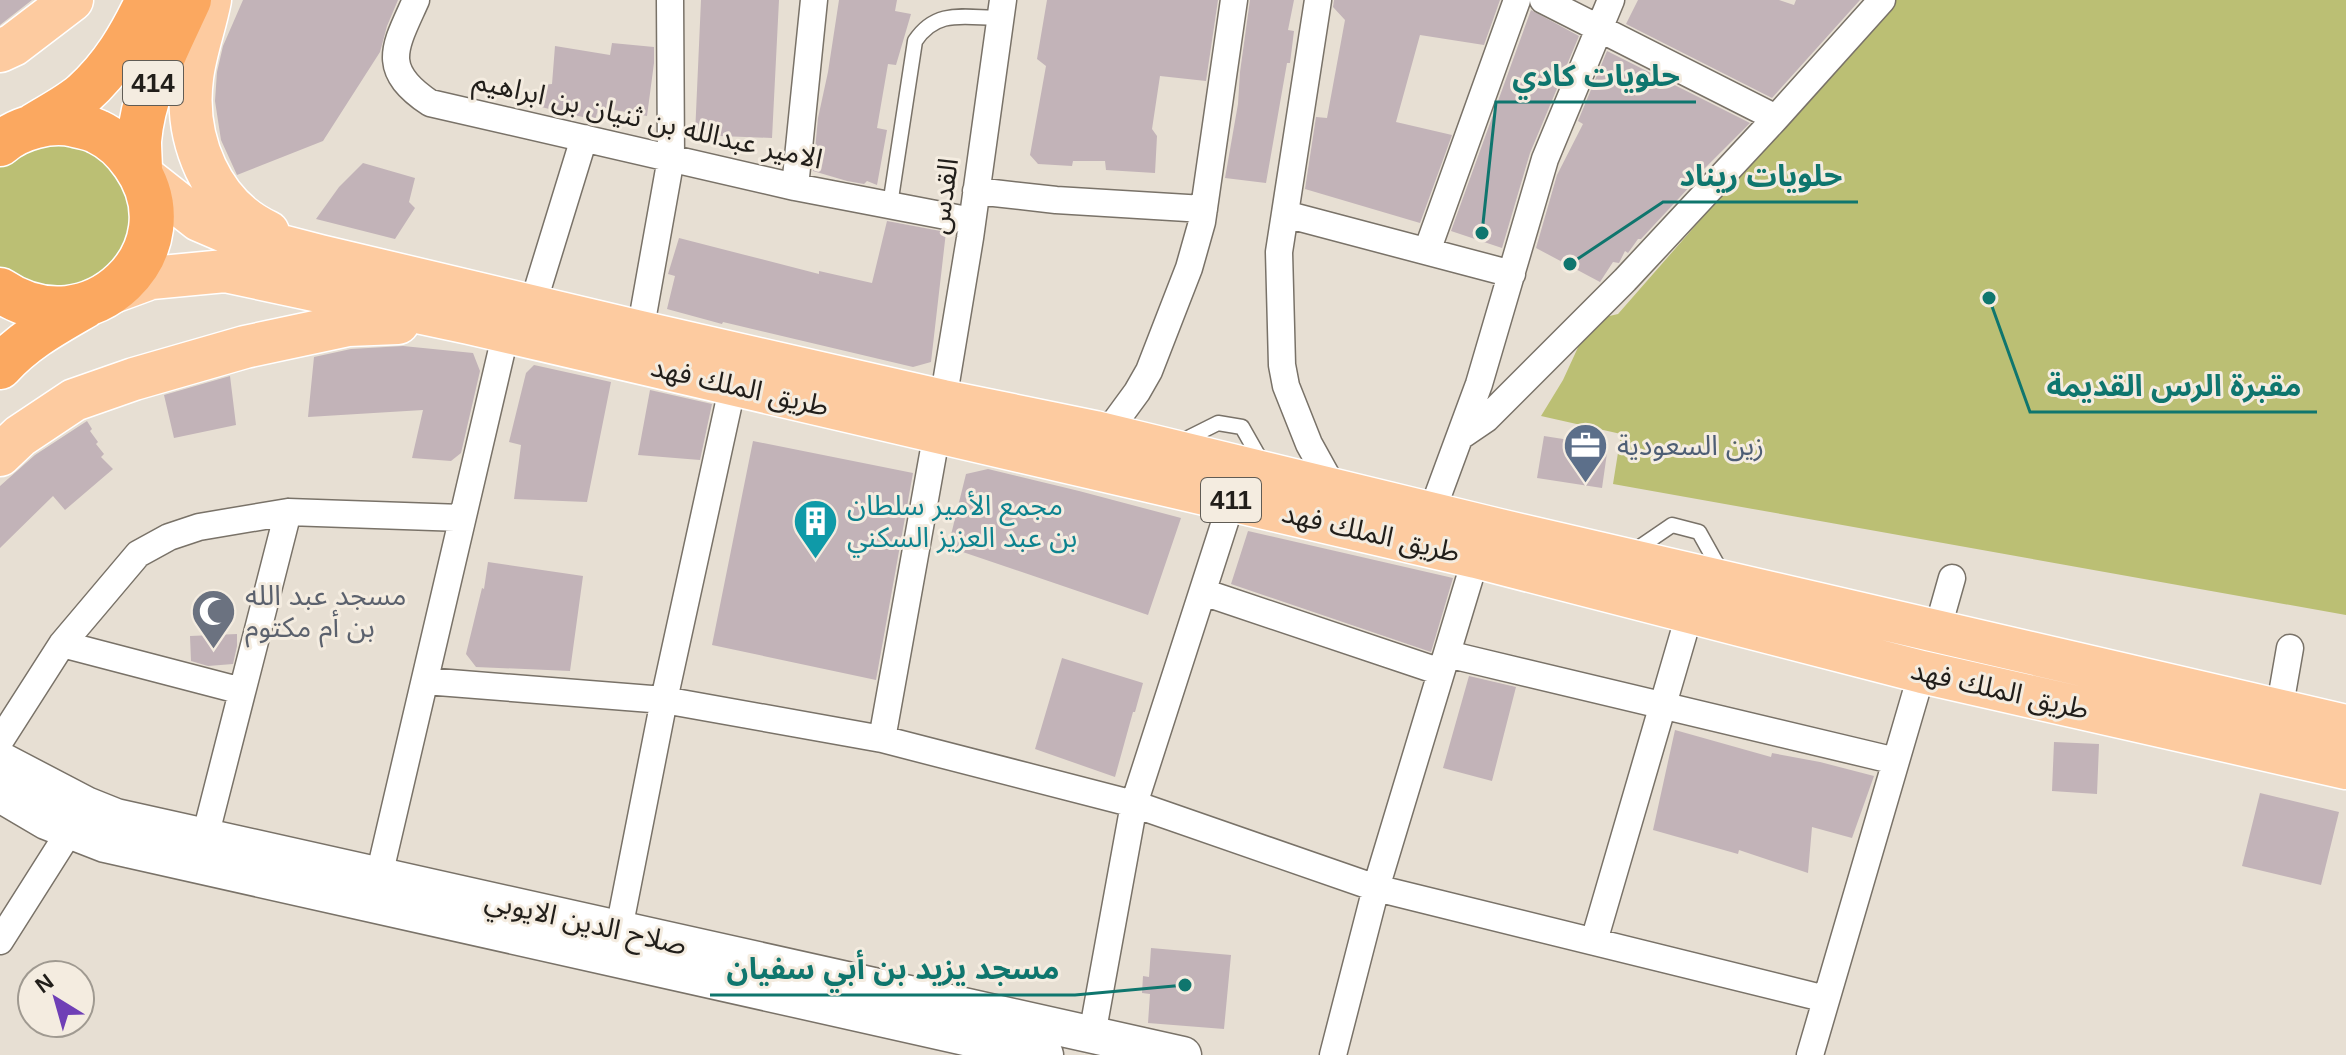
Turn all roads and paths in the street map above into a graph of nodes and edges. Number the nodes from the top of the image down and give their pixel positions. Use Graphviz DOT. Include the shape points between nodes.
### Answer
graph roads {
  1 [pos="72,0"];
  2 [pos="189,0"];
  3 [pos="210,0"];
  4 [pos="416,0"];
  5 [pos="670,0"];
  6 [pos="814,0"];
  7 [pos="1234,0"];
  8 [pos="1318,0"];
  9 [pos="1517,0"];
  10 [pos="1543,0"];
  11 [pos="1611,0"];
  12 [pos="1882,0"];
  13 [pos="1002,9"];
  14 [pos="149,28"];
  15 [pos="1599,29"];
  16 [pos="0,51"];
  17 [pos="1776,118"];
  18 [pos="10,138"];
  19 [pos="584,138"];
  20 [pos="671,158"];
  21 [pos="142,174"];
  22 [pos="795,187"];
  23 [pos="976,191"];
  24 [pos="890,205"];
  25 [pos="1204,209"];
  26 [pos="1285,214"];
  27 [pos="972,221"];
  28 [pos="1427,251"];
  29 [pos="320,256"];
  30 [pos="1512,274"];
  31 [pos="0,290"];
  32 [pos="100,299"];
  33 [pos="502,320"];
  34 [pos="640,332"];
  35 [pos="0,367"];
  36 [pos="733,384"];
  37 [pos="940,416"];
  38 [pos="1095,432"];
  39 [pos="1461,436"];
  40 [pos="0,455"];
  41 [pos="1335,491"];
  42 [pos="1232,500"];
  43 [pos="288,512"];
  44 [pos="1431,514"];
  45 [pos="462,518"];
  46 [pos="1476,557"];
  47 [pos="1952,578"];
  48 [pos="1203,592"];
  49 [pos="1698,595"];
  50 [pos="1937,631"];
  51 [pos="62,644"];
  52 [pos="2290,648"];
  53 [pos="1444,663"];
  54 [pos="1922,672"];
  55 [pos="425,681"];
  56 [pos="242,691"];
  57 [pos="664,700"];
  58 [pos="1662,707"];
  59 [pos="2279,711"];
  60 [pos="2346,726"];
  61 [pos="882,739"];
  62 [pos="0,741"];
  63 [pos="0,760"];
  64 [pos="1896,761"];
  65 [pos="2346,768"];
  66 [pos="0,794"];
  67 [pos="1134,804"];
  68 [pos="78,818"];
  69 [pos="205,837"];
  70 [pos="1376,888"];
  71 [pos="376,890"];
  72 [pos="619,929"];
  73 [pos="0,941"];
  74 [pos="1594,941"];
  75 [pos="1826,999"];
  76 [pos="1092,1035"];
  77 [pos="1045,1055"];
  78 [pos="1183,1055"];
  79 [pos="1333,1055"];
  80 [pos="1810,1055"];
  1 -- 16 [label="main road"];
  2 -- 14 [label="highway, 414"];
  3 -- 29 [label="main road" via="192,77 191,113 211,181 231,208 255,226"];
  4 -- 19 [label="street, الامير عبدالله بن ثنيان بن ابراهيم" via="396,54 399,76 411,90 430,103"];
  5 -- 20 [label="street"];
  6 -- 22 [label="street"];
  7 -- 25 [label="street"];
  8 -- 26 [label="street"];
  9 -- 28 [label="street"];
  10 -- 15 [label="street"];
  11 -- 15 [label="street"];
  12 -- 17 [label="street"];
  13 -- 23 [label="street, القدس"];
  13 -- 24 [label="lane" via="941,18 925,26 915,41"];
  14 -- 18 [label="highway, 414" via="81,96"];
  14 -- 21 [label="highway, 414" via="148,99 139,140"];
  15 -- 17 [label="street"];
  15 -- 30 [label="street" via="1545,159"];
  17 -- 39 [label="street" via="1625,280 1486,419"];
  18 -- 21 [label="highway" via="67,123 98,131 125,150"];
  19 -- 20 [label="street, الامير عبدالله بن ثنيان بن ابراهيم"];
  19 -- 33 [label="street"];
  20 -- 22 [label="street, الامير عبدالله بن ثنيان بن ابراهيم"];
  20 -- 34 [label="street"];
  21 -- 29 [label="main road, طريق الملك فهد / 411" via="199,220"];
  21 -- 32 [label="highway" via="151,207 149,240 135,269"];
  22 -- 24 [label="street, الامير عبدالله بن ثنيان بن ابراهيم"];
  23 -- 25 [label="street"];
  23 -- 27 [label="street, القدس"];
  24 -- 27 [label="street, الامير عبدالله بن ثنيان بن ابراهيم"];
  25 -- 38 [label="street" via="1189,268 1149,371 1115,422"];
  26 -- 28 [label="street"];
  26 -- 41 [label="street" via="1279,252 1282,365 1304,433"];
  27 -- 37 [label="street, القدس"];
  28 -- 30 [label="street"];
  29 -- 33 [label="main road, طريق الملك فهد / 411"];
  30 -- 39 [label="street"];
  31 -- 32 [label="highway" via="28,305 57,310"];
  32 -- 33 [label="main road, طريق الملك فهد / 411" via="151,278 225,271"];
  32 -- 35 [label="highway" via="34,336"];
  33 -- 34 [label="main road, طريق الملك فهد / 411"];
  33 -- 36 [label="main road, طريق الملك فهد / 411"];
  33 -- 40 [label="main road" via="348,325 245,347 74,400"];
  33 -- 45 [label="street"];
  34 -- 37 [label="main road, طريق الملك فهد / 411"];
  36 -- 37 [label="main road, طريق الملك فهد / 411"];
  36 -- 57 [label="street"];
  37 -- 38 [label="main road, طريق الملك فهد / 411"];
  37 -- 42 [label="main road, طريق الملك فهد / 411"];
  37 -- 61 [label="street, القدس"];
  38 -- 41 [label="main road, طريق الملك فهد / 411"];
  39 -- 44 [label="street"];
  41 -- 44 [label="main road, طريق الملك فهد / 411"];
  42 -- 46 [label="main road, طريق الملك فهد / 411"];
  42 -- 48 [label="street"];
  43 -- 45 [label="street"];
  43 -- 51 [label="street" via="199,527 138,554"];
  43 -- 56 [label="street"];
  44 -- 49 [label="main road, طريق الملك فهد / 411" via="1624,559"];
  45 -- 55 [label="street"];
  46 -- 49 [label="main road, طريق الملك فهد / 411"];
  46 -- 53 [label="street"];
  47 -- 50 [label="street"];
  48 -- 53 [label="street"];
  48 -- 67 [label="street"];
  49 -- 50 [label="main road, طريق الملك فهد / 411"];
  49 -- 54 [label="main road, طريق الملك فهد / 411"];
  49 -- 58 [label="street"];
  50 -- 59 [label="main road, طريق الملك فهد / 411"];
  51 -- 56 [label="street"];
  51 -- 62 [label="street"];
  52 -- 59 [label="street"];
  53 -- 58 [label="street"];
  53 -- 70 [label="street"];
  54 -- 64 [label="street"];
  54 -- 65 [label="main road, طريق الملك فهد / 411"];
  55 -- 57 [label="street"];
  55 -- 71 [label="street"];
  56 -- 69 [label="street"];
  57 -- 61 [label="street"];
  57 -- 72 [label="street"];
  58 -- 64 [label="street"];
  58 -- 74 [label="street"];
  59 -- 60 [label="main road, طريق الملك فهد / 411"];
  61 -- 67 [label="street"];
  63 -- 68 [label="street, صلاح الدين الايوبي"];
  64 -- 75 [label="street"];
  66 -- 68 [label="street, صلاح الدين الايوبي" via="46,821"];
  67 -- 70 [label="street"];
  67 -- 76 [label="street"];
  68 -- 69 [label="street, صلاح الدين الايوبي" via="116,817"];
  68 -- 71 [label="street, صلاح الدين الايوبي" via="105,844"];
  68 -- 73 [label="street"];
  69 -- 71 [label="street, صلاح الدين الايوبي"];
  70 -- 74 [label="street"];
  70 -- 79 [label="street"];
  71 -- 72 [label="street, صلاح الدين الايوبي"];
  71 -- 77 [label="street, صلاح الدين الايوبي"];
  72 -- 76 [label="street, صلاح الدين الايوبي"];
  74 -- 75 [label="street"];
  75 -- 80 [label="street"];
  76 -- 78 [label="street, صلاح الدين الايوبي"];
}
